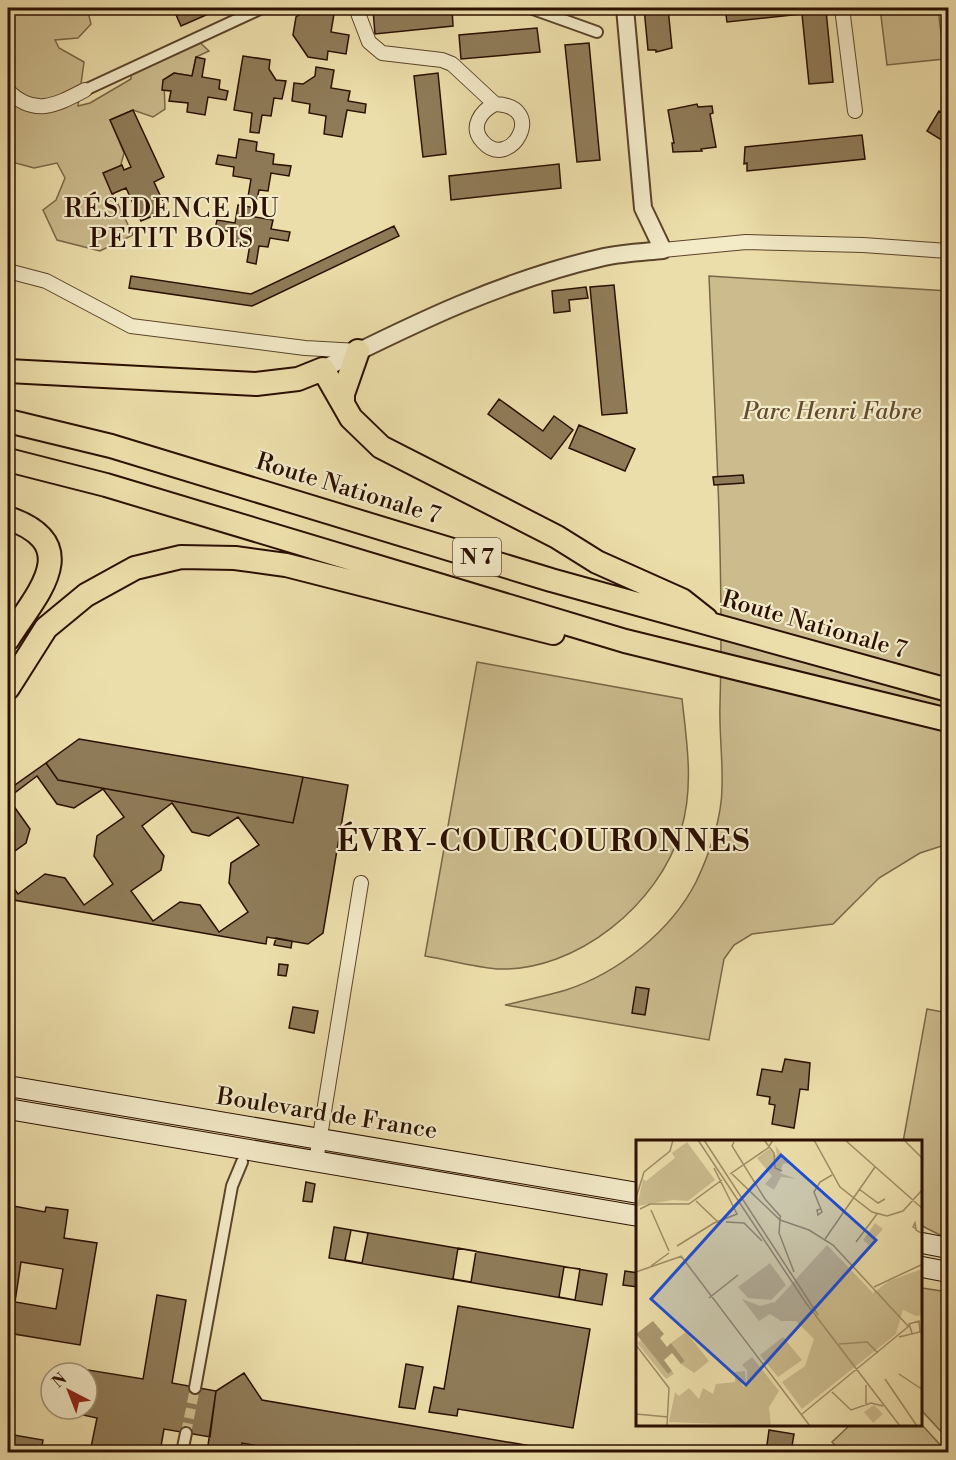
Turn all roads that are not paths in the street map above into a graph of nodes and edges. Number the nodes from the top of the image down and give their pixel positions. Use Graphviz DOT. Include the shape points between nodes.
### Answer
graph roads {
  1 [pos="262,8"];
  2 [pos="356,8"];
  3 [pos="530,8"];
  4 [pos="625,8"];
  5 [pos="842,8"];
  6 [pos="597,32"];
  7 [pos="84,90"];
  8 [pos="8,91"];
  9 [pos="495,104"];
  10 [pos="855,111"];
  11 [pos="663,250"];
  12 [pos="948,251"];
  13 [pos="8,271"];
  14 [pos="305,348"];
  15 [pos="358,351"];
  16 [pos="323,369"];
  17 [pos="8,371"];
  18 [pos="343,403"];
  19 [pos="8,421"];
  20 [pos="8,460"];
  21 [pos="8,518"];
  22 [pos="713,625"];
  23 [pos="8,639"];
  24 [pos="625,641"];
  25 [pos="8,688"];
  26 [pos="948,690"];
  27 [pos="948,720"];
  28 [pos="361,883"];
  29 [pos="8,1086"];
  30 [pos="8,1109"];
  31 [pos="319,1140"];
  32 [pos="316,1161"];
  33 [pos="242,1162"];
  34 [pos="636,1193"];
  35 [pos="636,1216"];
  36 [pos="923,1243"];
  37 [pos="948,1248"];
  38 [pos="923,1267"];
  39 [pos="948,1272"];
  40 [pos="195,1388"];
  41 [pos="186,1433"];
  42 [pos="182,1452"];
  1 -- 7 [label="street"];
  2 -- 9 [label="street" via="369,42 382,53 452,64"];
  3 -- 6 [label="street"];
  4 -- 11 [label="street" via="643,208"];
  5 -- 10 [label="street"];
  7 -- 8 [label="street" via="53,106 26,104"];
  11 -- 12 [label="street" via="746,242"];
  11 -- 15 [label="street" via="605,256 486,292"];
  13 -- 14 [label="street" via="46,281 131,326"];
  14 -- 15 [label="street"];
  14 -- 16 [label="street"];
  15 -- 16 [label="street"];
  15 -- 18 [label="main road"];
  16 -- 17 [label="main road" via="298,379 256,384"];
  16 -- 18 [label="main road"];
  18 -- 22 [label="main road" via="351,418 381,447 557,537 597,562 682,600"];
  19 -- 22 [label="main road, Route Nationale 7 / N 7" via="111,446 551,580"];
  20 -- 24 [label="main road, N 7" via="152,498"];
  21 -- 23 [label="main road" via="43,538 51,560 41,590"];
  22 -- 26 [label="main road, Route Nationale 7 / N 7"];
  24 -- 25 [label="main road" via="596,644 286,565 235,558 181,557 135,568 86,595 46,628"];
  24 -- 27 [label="main road, N 7"];
  28 -- 31 [label="street"];
  29 -- 31 [label="main road, Boulevard de France"];
  30 -- 32 [label="main road, Boulevard de France"];
  31 -- 32 [label="street"];
  31 -- 34 [label="main road, Boulevard de France"];
  32 -- 35 [label="main road, Boulevard de France"];
  33 -- 40 [label="street" via="232,1186"];
  36 -- 37 [label="main road"];
  38 -- 39 [label="main road"];
  41 -- 42 [label="street"];
}
